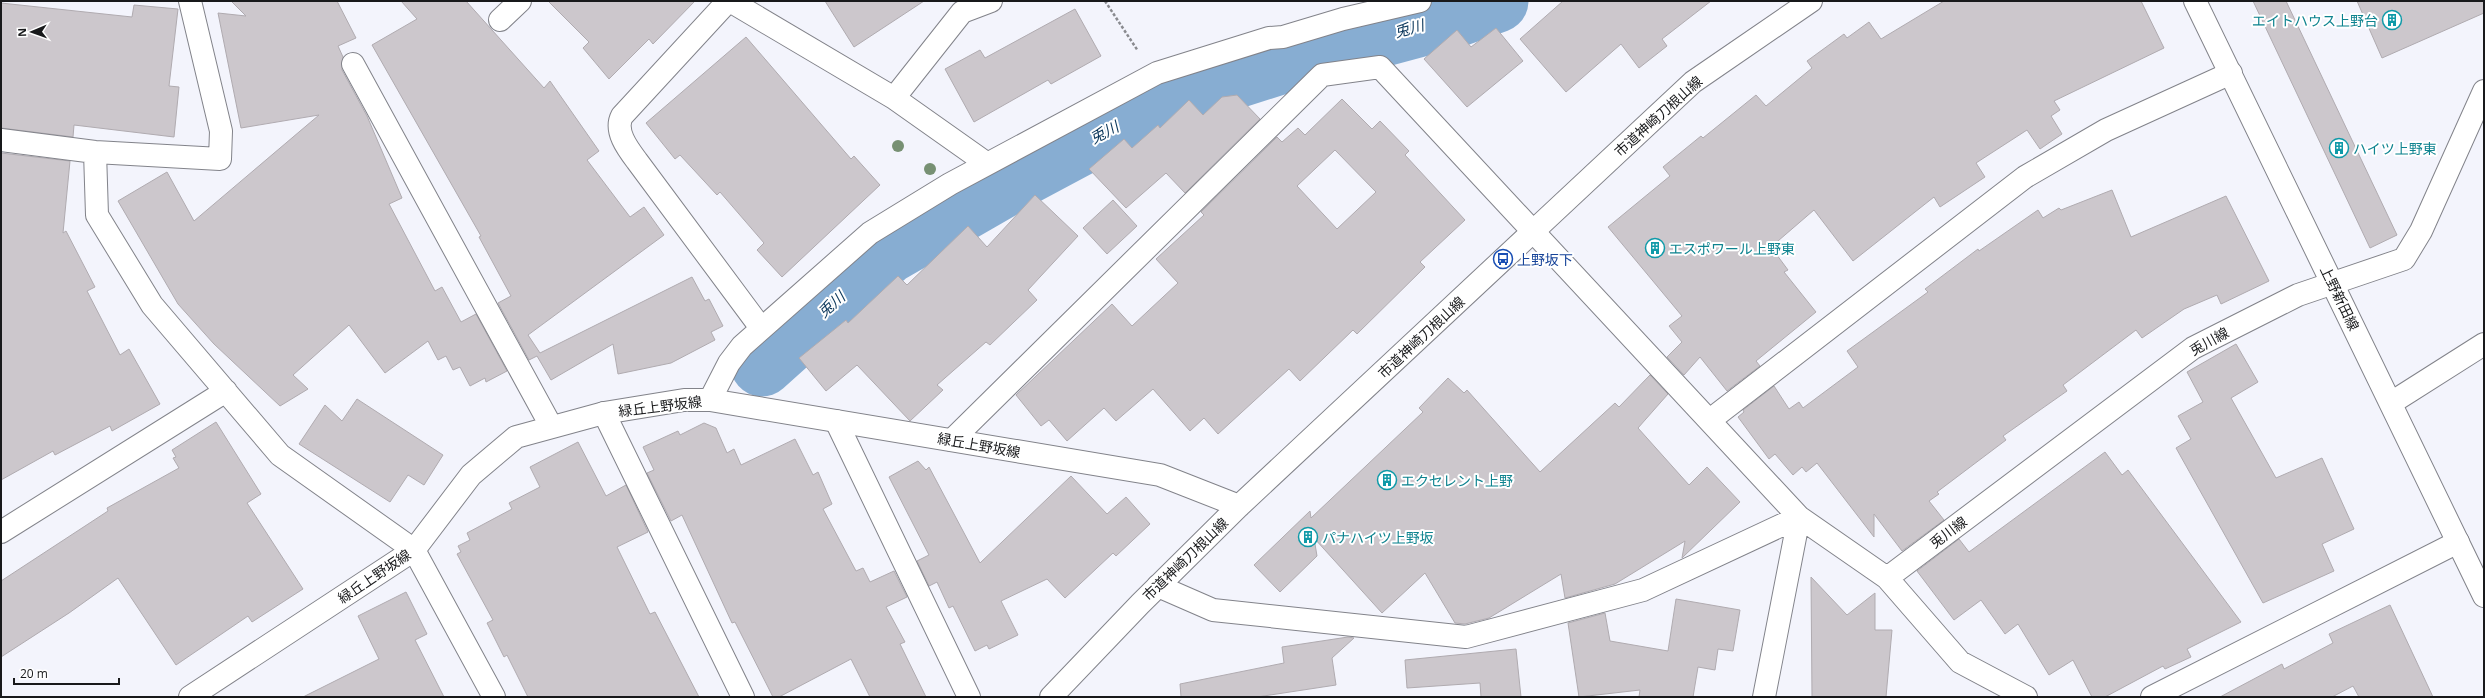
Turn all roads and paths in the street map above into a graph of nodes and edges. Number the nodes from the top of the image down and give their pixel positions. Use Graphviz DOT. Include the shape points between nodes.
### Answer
graph roads {
  1 [pos="190,1"];
  2 [pos="520,1"];
  3 [pos="729,1"];
  4 [pos="991,1"];
  5 [pos="1105,1"];
  6 [pos="1420,1"];
  7 [pos="1811,1"];
  8 [pos="2195,1"];
  9 [pos="500,20"];
  10 [pos="1132,41"];
  11 [pos="353,64"];
  12 [pos="2230,73"];
  13 [pos="2484,91"];
  14 [pos="894,98"];
  15 [pos="1,140"];
  16 [pos="96,152"];
  17 [pos="986,163"];
  18 [pos="1532,232"];
  19 [pos="2333,284"];
  20 [pos="761,328"];
  21 [pos="2484,344"];
  22 [pos="226,391"];
  23 [pos="710,400"];
  24 [pos="2391,403"];
  25 [pos="604,413"];
  26 [pos="1710,420"];
  27 [pos="836,421"];
  28 [pos="551,426"];
  29 [pos="952,440"];
  30 [pos="1239,506"];
  31 [pos="1799,517"];
  32 [pos="1,532"];
  33 [pos="2458,542"];
  34 [pos="414,550"];
  35 [pos="1887,578"];
  36 [pos="2482,585"];
  37 [pos="1158,586"];
  38 [pos="190,697"];
  39 [pos="494,697"];
  40 [pos="743,697"];
  41 [pos="969,697"];
  42 [pos="1051,697"];
  43 [pos="1764,697"];
  44 [pos="2026,697"];
  45 [pos="2152,697"];
  1 -- 16 [label="street" via="221,131 220,159"];
  2 -- 9 [label="street"];
  3 -- 14 [label="street"];
  3 -- 20 [label="street" via="622,116 620,126 622,138 637,161"];
  4 -- 14 [label="street" via="962,12"];
  5 -- 10 [label="path"];
  6 -- 17 [label="street" via="1268,38 1157,73"];
  7 -- 18 [label="street, 市道神崎刀根山線" via="1693,82"];
  8 -- 12 [label="street, 上野新田線"];
  11 -- 28 [label="street"];
  12 -- 19 [label="street, 上野新田線"];
  12 -- 26 [label="street" via="2106,130 2025,178"];
  13 -- 19 [label="street, 兎川線" via="2409,254 2393,264"];
  14 -- 17 [label="street"];
  15 -- 16 [label="street"];
  16 -- 22 [label="street" via="96,215 152,305"];
  17 -- 20 [label="street" via="875,230"];
  18 -- 26 [label="street"];
  18 -- 29 [label="street" via="1380,67 1322,75"];
  18 -- 30 [label="street, 市道神崎刀根山線"];
  19 -- 24 [label="street, 上野新田線"];
  19 -- 35 [label="street, 兎川線" via="2298,295 2193,348"];
  20 -- 23 [label="street" via="729,363"];
  21 -- 24 [label="street"];
  22 -- 32 [label="street"];
  22 -- 34 [label="street" via="280,454"];
  23 -- 25 [label="street, 緑丘上野坂線" via="684,400"];
  23 -- 27 [label="street, 緑丘上野坂線"];
  24 -- 33 [label="street, 上野新田線"];
  25 -- 28 [label="street, 緑丘上野坂線"];
  25 -- 40 [label="street"];
  26 -- 31 [label="street"];
  27 -- 29 [label="street, 緑丘上野坂線"];
  27 -- 41 [label="street"];
  28 -- 34 [label="street, 緑丘上野坂線" via="516,437 471,475"];
  29 -- 30 [label="street, 緑丘上野坂線" via="1160,475"];
  30 -- 37 [label="street, 市道神崎刀根山線"];
  31 -- 35 [label="street"];
  31 -- 37 [label="street" via="1643,590 1466,637 1213,610"];
  31 -- 43 [label="street"];
  33 -- 36 [label="street, 上野新田線"];
  33 -- 45 [label="street"];
  34 -- 38 [label="street, 緑丘上野坂線"];
  34 -- 39 [label="street"];
  35 -- 44 [label="street" via="1960,662"];
  37 -- 42 [label="street, 市道神崎刀根山線"];
}
